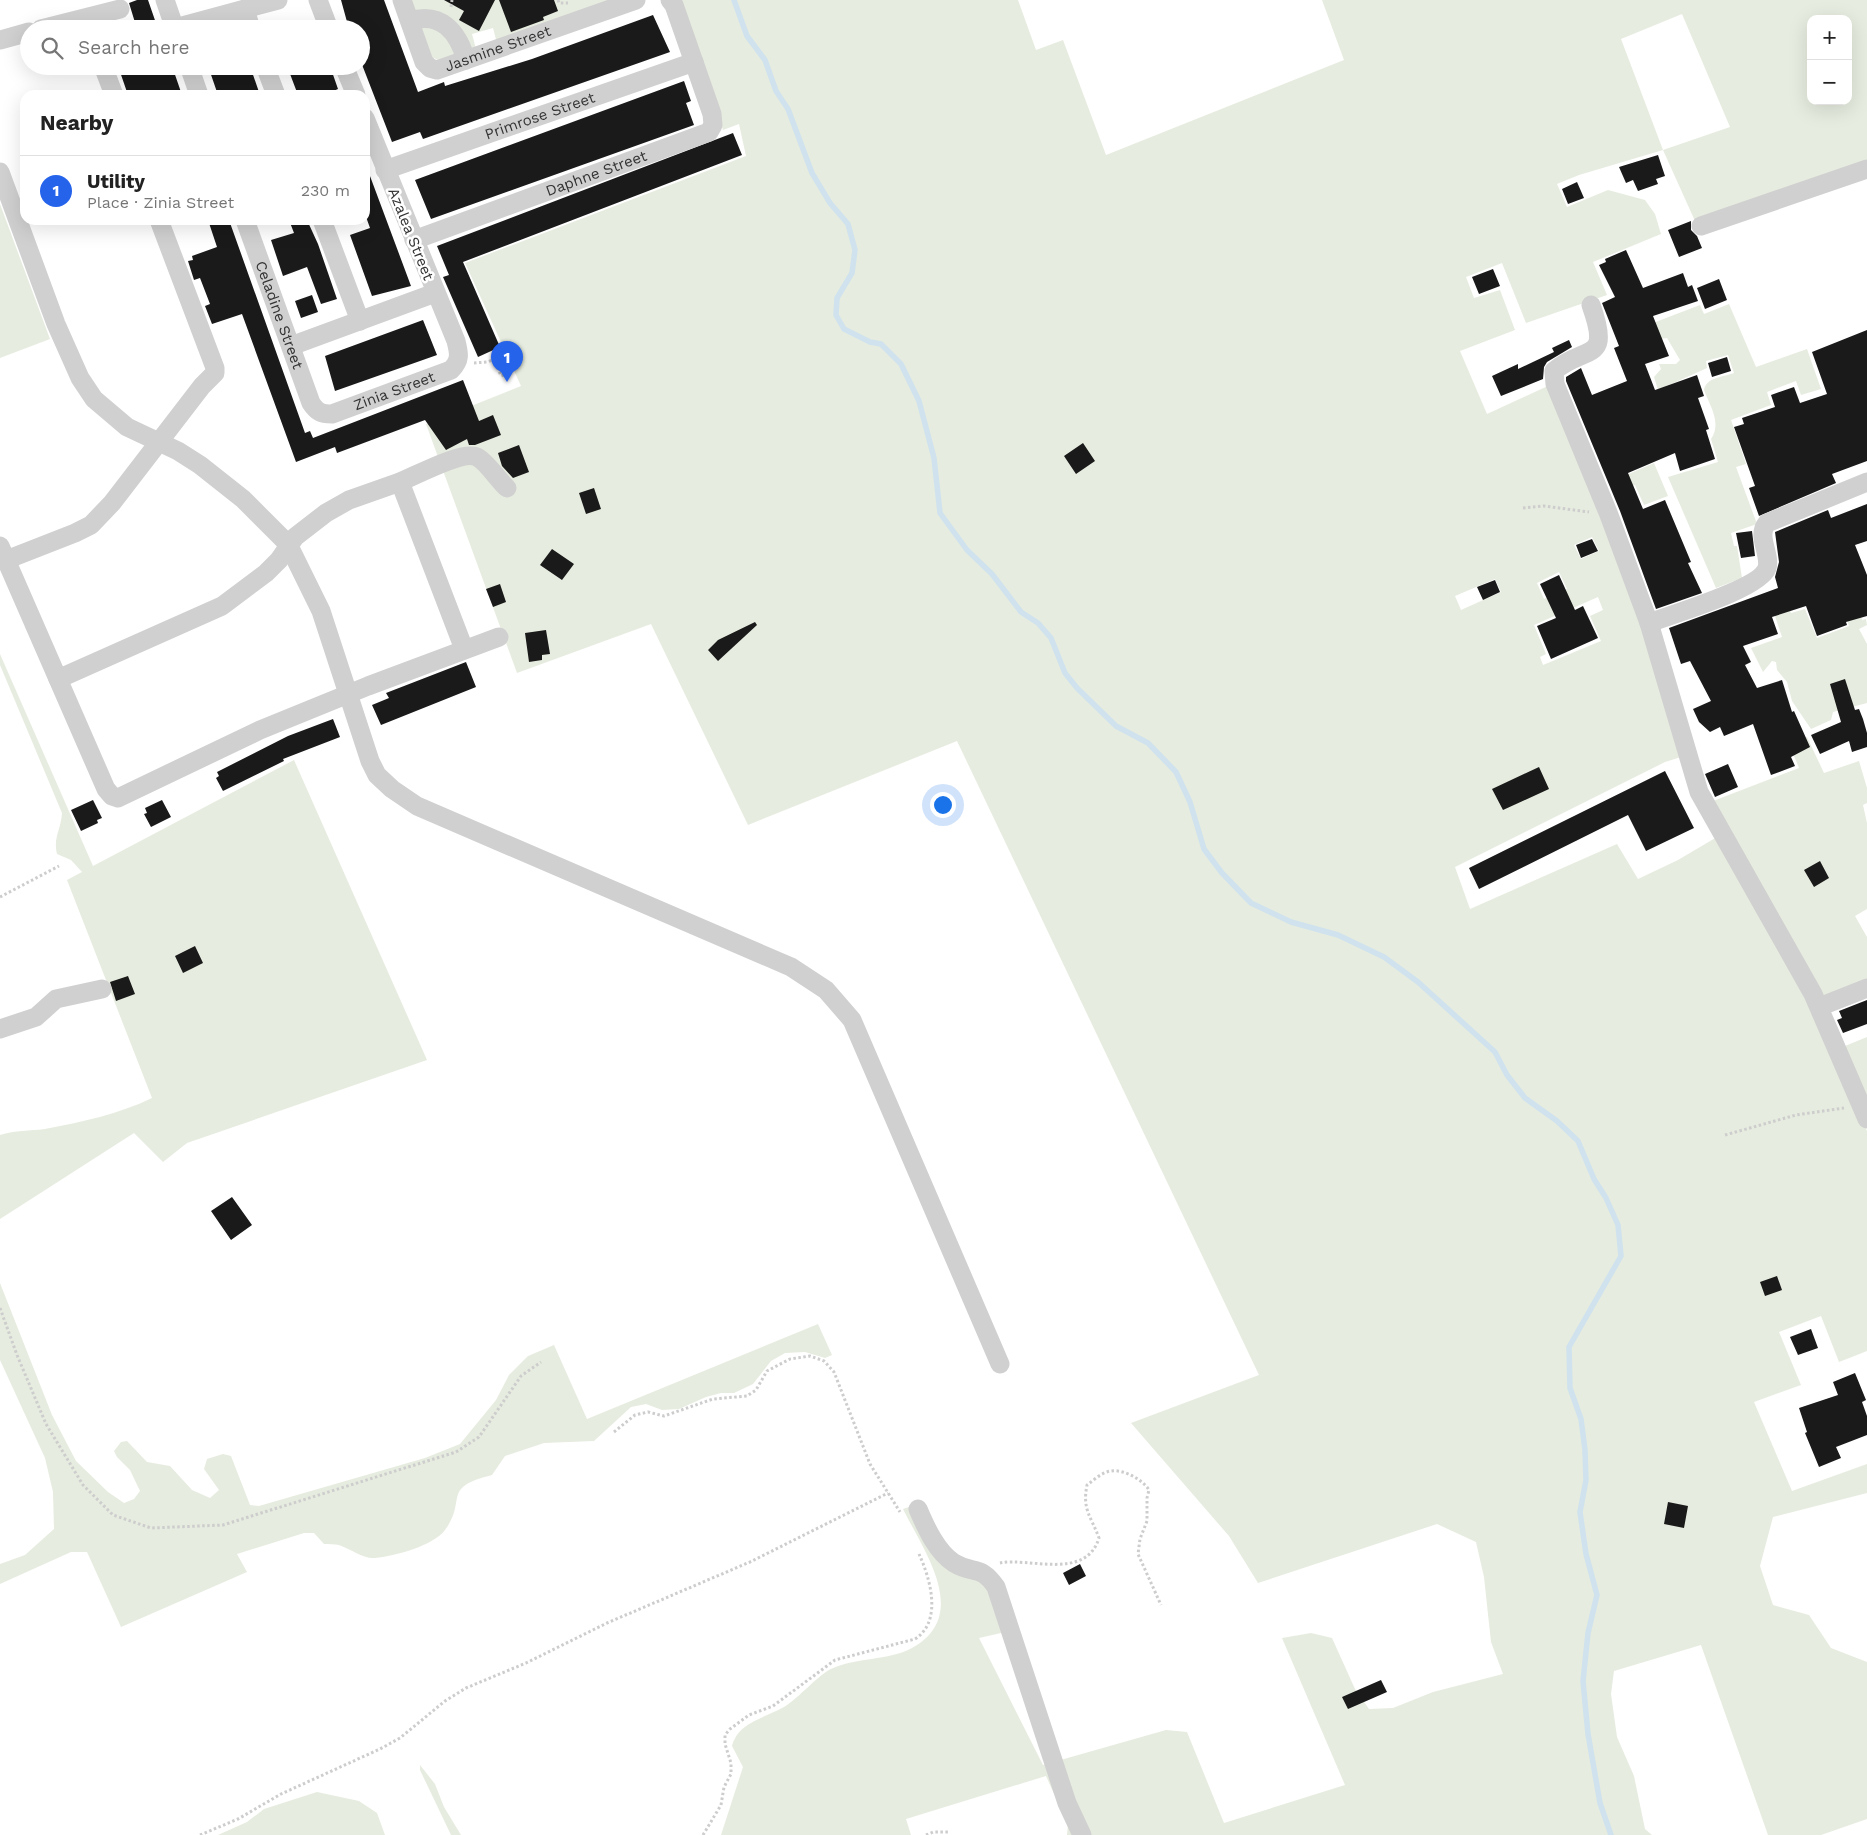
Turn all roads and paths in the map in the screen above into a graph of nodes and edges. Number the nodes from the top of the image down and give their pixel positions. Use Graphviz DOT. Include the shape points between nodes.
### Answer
graph roads {
  1 [pos="165,0"];
  2 [pos="278,0"];
  3 [pos="318,0"];
  4 [pos="402,0"];
  5 [pos="558,0"];
  6 [pos="636,0"];
  7 [pos="670,0"];
  8 [pos="575,4"];
  9 [pos="120,9"];
  10 [pos="245,9"];
  11 [pos="95,20"];
  12 [pos="172,20"];
  13 [pos="204,20"];
  14 [pos="249,20"];
  15 [pos="326,20"];
  16 [pos="410,21"];
  17 [pos="20,34"];
  18 [pos="0,40"];
  19 [pos="466,60"];
  20 [pos="694,62"];
  21 [pos="106,75"];
  22 [pos="192,75"];
  23 [pos="269,75"];
  24 [pos="348,75"];
  25 [pos="112,90"];
  26 [pos="197,90"];
  27 [pos="274,90"];
  28 [pos="354,90"];
  29 [pos="370,130"];
  30 [pos="1867,169"];
  31 [pos="386,170"];
  32 [pos="0,172"];
  33 [pos="161,225"];
  34 [pos="247,225"];
  35 [pos="324,225"];
  36 [pos="1701,226"];
  37 [pos="414,240"];
  38 [pos="435,293"];
  39 [pos="1591,305"];
  40 [pos="360,321"];
  41 [pos="290,346"];
  42 [pos="465,356"];
  43 [pos="494,360"];
  44 [pos="316,410"];
  45 [pos="160,441"];
  46 [pos="400,482"];
  47 [pos="1867,482"];
  48 [pos="507,488"];
  49 [pos="1523,508"];
  50 [pos="1609,515"];
  51 [pos="288,544"];
  52 [pos="3,553"];
  53 [pos="1649,622"];
  54 [pos="499,637"];
  55 [pos="464,648"];
  56 [pos="58,679"];
  57 [pos="347,695"];
  58 [pos="59,866"];
  59 [pos="0,897"];
  60 [pos="1867,988"];
  61 [pos="102,989"];
  62 [pos="1819,1007"];
  63 [pos="0,1028"];
  64 [pos="1864,1112"];
  65 [pos="1725,1135"];
  66 [pos="0,1308"];
  67 [pos="541,1362"];
  68 [pos="1000,1364"];
  69 [pos="614,1432"];
  70 [pos="888,1493"];
  71 [pos="910,1512"];
  72 [pos="918,1552"];
  73 [pos="988,1575"];
  74 [pos="1161,1605"];
  75 [pos="948,1832"];
  76 [pos="200,1835"];
  77 [pos="703,1835"];
  78 [pos="926,1835"];
  79 [pos="1082,1835"];
  1 -- 12 [label="street"];
  2 -- 10 [label="street"];
  3 -- 15 [label="street"];
  4 -- 16 [label="street, Jasmine Street"];
  5 -- 8 [label="path" via="559,3"];
  6 -- 19 [label="street, Jasmine Street"];
  7 -- 20 [label="street"];
  9 -- 11 [label="street"];
  10 -- 13 [label="street"];
  10 -- 14 [label="street"];
  16 -- 19 [label="street" via="428,18 452,30 461,43"];
  16 -- 19 [label="street, Jasmine Street" via="424,62 430,68 443,68"];
  17 -- 18 [label="street"];
  20 -- 31 [label="street, Primrose Street"];
  20 -- 37 [label="street, Daphne Street" via="714,121 709,132"];
  21 -- 25 [label="street"];
  22 -- 26 [label="street"];
  23 -- 27 [label="street"];
  24 -- 28 [label="street"];
  29 -- 31 [label="street, Azalea Street"];
  30 -- 36 [label="street"];
  31 -- 37 [label="street, Azalea Street"];
  32 -- 45 [label="street" via="56,324 80,378 94,399 118,421"];
  33 -- 45 [label="street" via="215,368 214,376 202,386"];
  34 -- 41 [label="street, Celadine Street"];
  35 -- 40 [label="street"];
  37 -- 38 [label="street, Azalea Street"];
  38 -- 40 [label="street"];
  38 -- 42 [label="street, Azalea Street"];
  39 -- 50 [label="street" via="1599,330 1597,346 1590,353 1554,371 1553,379"];
  40 -- 41 [label="street"];
  41 -- 44 [label="street, Celadine Street"];
  42 -- 43 [label="path" via="481,363"];
  42 -- 44 [label="street, Zinia Street" via="459,357 451,370 332,414"];
  43 -- 43 [label="path" via="503,377 509,375 501,357"];
  45 -- 51 [label="street" via="200,465 243,499"];
  45 -- 52 [label="street" via="91,525"];
  46 -- 48 [label="street" via="469,455 476,456"];
  46 -- 51 [label="street" via="338,505"];
  46 -- 55 [label="street"];
  47 -- 53 [label="street" via="1767,523 1763,533 1768,566 1765,573 1751,584"];
  49 -- 50 [label="path" via="1544,506"];
  50 -- 53 [label="street"];
  51 -- 56 [label="street" via="266,574 222,606"];
  51 -- 57 [label="street" via="320,611"];
  52 -- 56 [label="street"];
  53 -- 62 [label="street" via="1699,792"];
  54 -- 55 [label="street"];
  55 -- 57 [label="street"];
  56 -- 57 [label="street" via="106,789 118,798 228,745"];
  57 -- 68 [label="street" via="377,775 392,790 417,806 791,967 826,990 852,1020"];
  58 -- 59 [label="path"];
  60 -- 62 [label="street"];
  61 -- 63 [label="street" via="56,999 36,1017"];
  62 -- 64 [label="street"];
  64 -- 65 [label="path" via="1796,1116"];
  66 -- 67 [label="path" via="46,1424 83,1485 113,1515 151,1528 223,1525 456,1452 479,1437 522,1376"];
  69 -- 70 [label="path" via="635,1415 648,1412 664,1416 713,1399 747,1396 776,1365 810,1356 824,1361 834,1372 870,1464"];
  70 -- 71 [label="path"];
  70 -- 76 [label="path" via="758,1558 466,1688 400,1738 281,1794 238,1820"];
  71 -- 73 [label="street" via="955,1564"];
  72 -- 77 [label="path" via="932,1598 930,1621 923,1634 916,1639 835,1660 773,1706 750,1714 730,1729 725,1735 725,1744 731,1774 724,1787 721,1805"];
  73 -- 74 [label="path" via="990,1568 1006,1562 1064,1565 1081,1558 1096,1546 1099,1538 1085,1510 1084,1500 1087,1486 1111,1471 1145,1483 1149,1490 1147,1521 1138,1554"];
  73 -- 79 [label="street" via="1006,1610 1052,1759"];
  75 -- 78 [label="path"];
}
